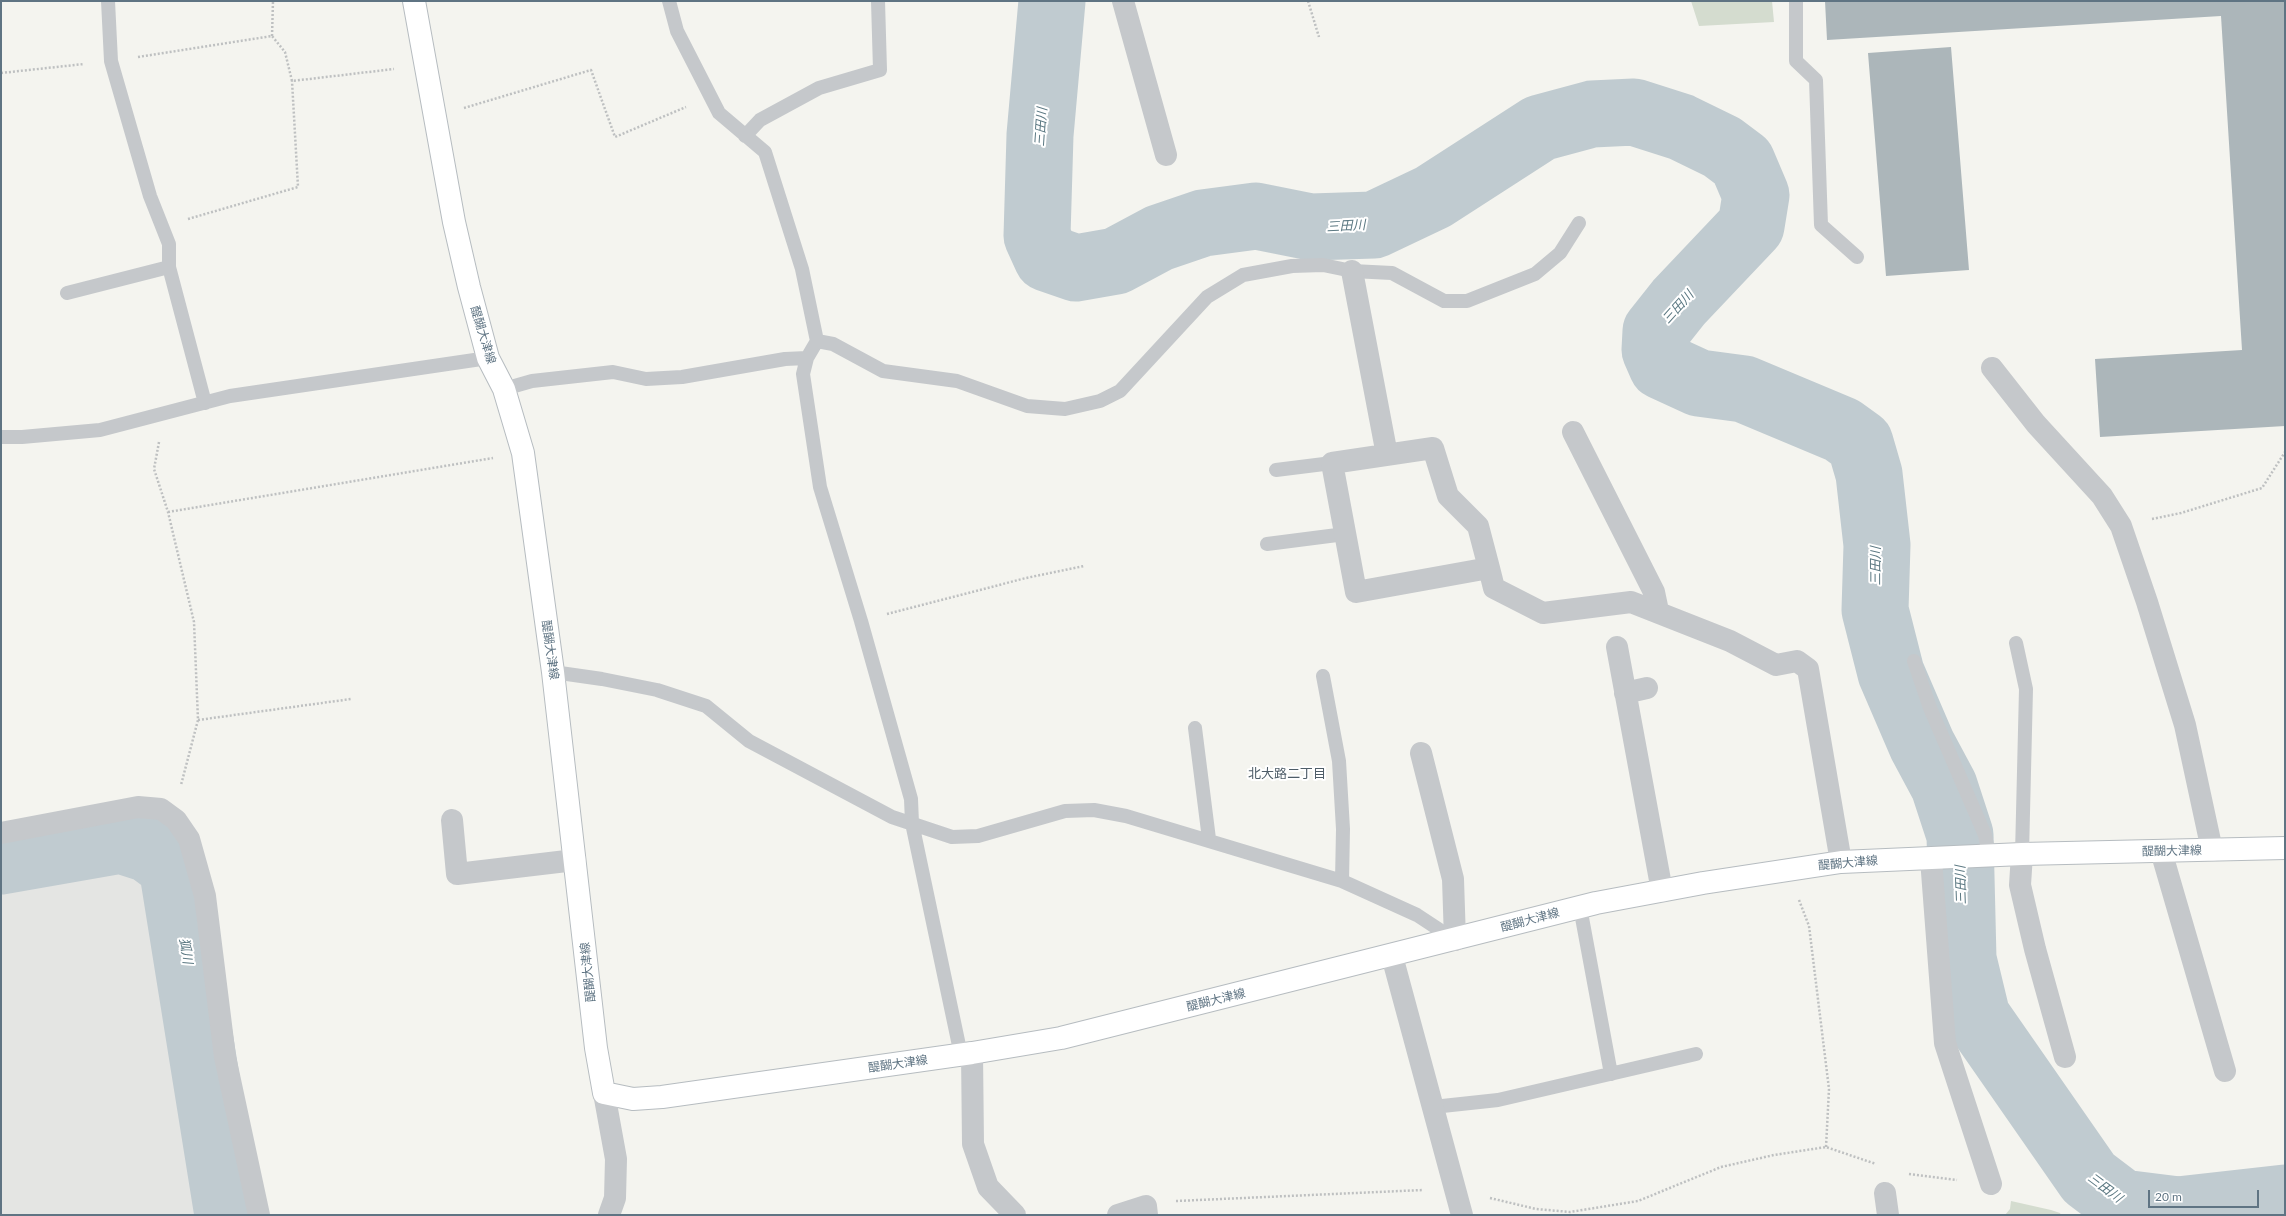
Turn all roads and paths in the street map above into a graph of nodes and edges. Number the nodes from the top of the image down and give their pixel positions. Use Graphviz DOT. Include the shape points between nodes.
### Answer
graph roads {
  1 [pos="108,1"];
  2 [pos="273,1"];
  3 [pos="414,1"];
  4 [pos="669,1"];
  5 [pos="878,1"];
  6 [pos="1123,1"];
  7 [pos="1308,1"];
  8 [pos="1796,1"];
  9 [pos="272,36"];
  10 [pos="1319,37"];
  11 [pos="111,61"];
  12 [pos="426,66"];
  13 [pos="1,73"];
  14 [pos="292,81"];
  15 [pos="711,97"];
  16 [pos="435,116"];
  17 [pos="745,136"];
  18 [pos="1166,155"];
  19 [pos="1579,223"];
  20 [pos="164,226"];
  21 [pos="1857,256"];
  22 [pos="169,267"];
  23 [pos="1352,271"];
  24 [pos="67,293"];
  25 [pos="817,341"];
  26 [pos="488,358"];
  27 [pos="807,358"];
  28 [pos="1992,368"];
  29 [pos="504,389"];
  30 [pos="205,403"];
  31 [pos="165,412"];
  32 [pos="1573,432"];
  33 [pos="1,436"];
  34 [pos="2285,452"];
  35 [pos="523,453"];
  36 [pos="1387,455"];
  37 [pos="1332,463"];
  38 [pos="1276,470"];
  39 [pos="168,512"];
  40 [pos="2121,526"];
  41 [pos="1345,534"];
  42 [pos="1267,544"];
  43 [pos="1084,566"];
  44 [pos="1489,568"];
  45 [pos="1658,611"];
  46 [pos="861,621"];
  47 [pos="2016,643"];
  48 [pos="1617,647"];
  49 [pos="1914,661"];
  50 [pos="553,672"];
  51 [pos="1323,676"];
  52 [pos="1647,688"];
  53 [pos="1625,693"];
  54 [pos="351,700"];
  55 [pos="198,720"];
  56 [pos="1194,728"];
  57 [pos="1421,753"];
  58 [pos="161,809"];
  59 [pos="452,820"];
  60 [pos="912,823"];
  61 [pos="1,833"];
  62 [pos="1209,839"];
  63 [pos="2285,848"];
  64 [pos="2212,850"];
  65 [pos="2161,851"];
  66 [pos="2022,854"];
  67 [pos="1984,856"];
  68 [pos="1939,859"];
  69 [pos="575,860"];
  70 [pos="1841,862"];
  71 [pos="1788,870"];
  72 [pos="1342,881"];
  73 [pos="1662,891"];
  74 [pos="1580,907"];
  75 [pos="1455,940"];
  76 [pos="1392,956"];
  77 [pos="966,1054"];
  78 [pos="1696,1054"];
  79 [pos="2065,1057"];
  80 [pos="2225,1071"];
  81 [pos="1611,1074"];
  82 [pos="604,1093"];
  83 [pos="1433,1107"];
  84 [pos="1826,1147"];
  85 [pos="1879,1165"];
  86 [pos="1906,1174"];
  87 [pos="1991,1184"];
  88 [pos="1455,1189"];
  89 [pos="1885,1193"];
  90 [pos="1146,1211"];
  91 [pos="259,1215"];
  92 [pos="609,1215"];
  93 [pos="1015,1215"];
  94 [pos="1118,1215"];
  95 [pos="1462,1215"];
  96 [pos="1888,1215"];
  1 -- 11 [label="lane"];
  2 -- 9 [label="path"];
  3 -- 12 [label="main road, 醍醐大津線"];
  4 -- 15 [label="lane" via="677,30"];
  5 -- 17 [label="lane" via="880,70 819,88 760,120"];
  6 -- 18 [label="street"];
  7 -- 10 [label="path"];
  8 -- 21 [label="lane" via="1796,61 1816,80 1821,225"];
  9 -- 11 [label="path"];
  9 -- 14 [label="path" via="285,52"];
  11 -- 13 [label="path"];
  11 -- 20 [label="lane" via="150,196"];
  12 -- 14 [label="path"];
  12 -- 16 [label="main road, 醍醐大津線"];
  14 -- 20 [label="path" via="298,187"];
  15 -- 16 [label="path" via="615,137 591,70"];
  15 -- 17 [label="lane" via="719,113"];
  16 -- 26 [label="main road, 醍醐大津線" via="454,222"];
  17 -- 25 [label="lane" via="765,152 802,269"];
  19 -- 23 [label="lane" via="1560,253 1534,274 1467,301 1444,301 1392,274"];
  20 -- 22 [label="lane" via="169,244"];
  22 -- 24 [label="lane"];
  22 -- 30 [label="lane"];
  23 -- 25 [label="lane" via="1323,265 1292,266 1243,275 1207,297 1120,391 1100,401 1065,409 1027,406 957,381 883,371 833,344"];
  23 -- 36 [label="street"];
  25 -- 27 [label="lane"];
  26 -- 29 [label="main road, 醍醐大津線"];
  26 -- 30 [label="lane" via="230,396"];
  27 -- 29 [label="lane" via="784,359 682,377 646,379 613,372 532,381"];
  27 -- 46 [label="lane" via="803,374 820,487"];
  28 -- 40 [label="street" via="2036,424 2102,496"];
  29 -- 35 [label="main road, 醍醐大津線"];
  30 -- 31 [label="lane"];
  31 -- 33 [label="lane" via="100,430 22,437"];
  31 -- 39 [label="path" via="154,469"];
  32 -- 45 [label="street" via="1654,592"];
  34 -- 40 [label="path" via="2262,488 2181,513"];
  35 -- 39 [label="path"];
  35 -- 50 [label="main road, 醍醐大津線"];
  36 -- 37 [label="street"];
  36 -- 44 [label="street" via="1433,448 1448,496 1478,526"];
  37 -- 38 [label="lane"];
  37 -- 41 [label="street"];
  39 -- 55 [label="path" via="194,622"];
  40 -- 64 [label="street" via="2185,725"];
  41 -- 42 [label="lane"];
  41 -- 44 [label="street" via="1356,592"];
  43 -- 46 [label="path" via="1026,578"];
  44 -- 45 [label="street" via="1494,588 1543,613 1631,602"];
  45 -- 70 [label="street" via="1730,641 1776,665 1797,661 1808,669"];
  46 -- 60 [label="lane" via="911,799"];
  47 -- 66 [label="lane" via="2026,689"];
  48 -- 53 [label="street"];
  49 -- 67 [label="lane" via="1930,708 1985,835"];
  50 -- 60 [label="lane" via="657,690 706,706 749,740 892,817"];
  50 -- 69 [label="main road, 醍醐大津線"];
  51 -- 72 [label="lane" via="1339,761 1343,829"];
  52 -- 53 [label="street"];
  53 -- 73 [label="street"];
  54 -- 55 [label="path"];
  55 -- 58 [label="path" via="181,786"];
  56 -- 62 [label="lane"];
  57 -- 75 [label="street" via="1453,879"];
  58 -- 61 [label="street" via="138,807"];
  58 -- 91 [label="street" via="176,820 189,839 205,896 225,1057"];
  59 -- 69 [label="street" via="457,874"];
  60 -- 62 [label="lane" via="952,837 978,836 1065,811 1094,810 1126,816"];
  60 -- 77 [label="lane"];
  62 -- 72 [label="lane"];
  63 -- 64 [label="main road, 醍醐大津線"];
  64 -- 65 [label="main road, 醍醐大津線"];
  65 -- 66 [label="main road, 醍醐大津線"];
  65 -- 80 [label="street"];
  66 -- 67 [label="main road, 醍醐大津線"];
  66 -- 79 [label="street" via="2020,886"];
  67 -- 68 [label="main road, 醍醐大津線"];
  68 -- 70 [label="main road, 醍醐大津線"];
  68 -- 87 [label="street" via="1945,1043"];
  69 -- 82 [label="main road, 醍醐大津線" via="596,1048"];
  70 -- 71 [label="main road, 醍醐大津線"];
  71 -- 73 [label="main road, 醍醐大津線"];
  71 -- 84 [label="path" via="1809,926 1829,1089"];
  72 -- 75 [label="lane" via="1417,916"];
  73 -- 74 [label="main road, 醍醐大津線"];
  74 -- 75 [label="main road, 醍醐大津線"];
  74 -- 81 [label="lane"];
  75 -- 76 [label="main road, 醍醐大津線"];
  76 -- 77 [label="main road, 醍醐大津線" via="1061,1038"];
  76 -- 83 [label="street"];
  77 -- 82 [label="main road, 醍醐大津線" via="662,1097 633,1099"];
  77 -- 93 [label="street" via="973,1144 988,1186"];
  78 -- 81 [label="lane"];
  81 -- 83 [label="lane" via="1498,1100"];
  82 -- 92 [label="street" via="616,1159 615,1198"];
  83 -- 88 [label="street"];
  84 -- 85 [label="path"];
  84 -- 88 [label="path" via="1721,1167 1638,1201 1570,1212 1536,1209"];
  86 -- 87 [label="path"];
  88 -- 90 [label="path" via="1174,1201"];
  88 -- 95 [label="street"];
  89 -- 96 [label="street"];
  90 -- 94 [label="street"];
}
